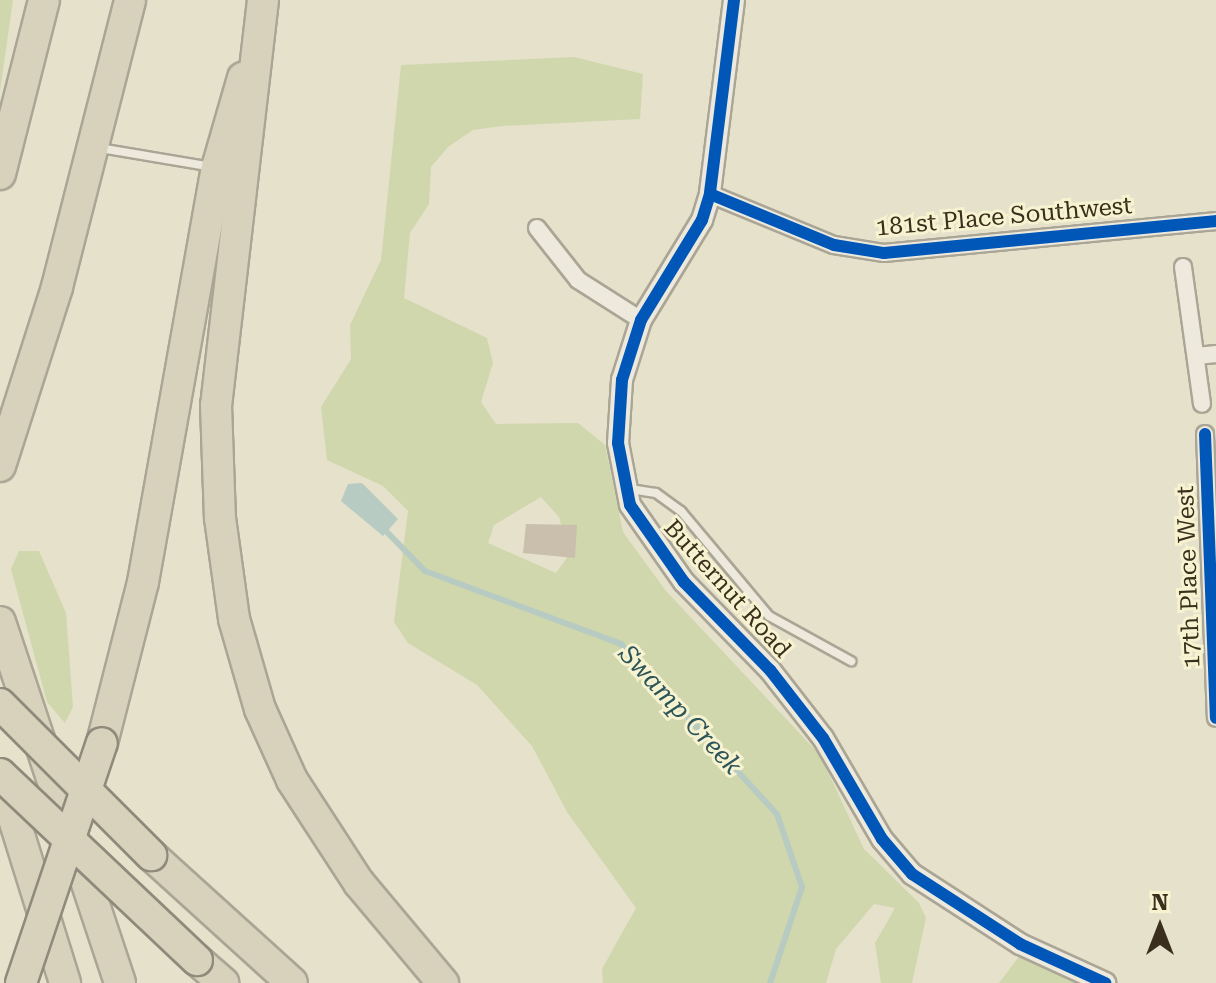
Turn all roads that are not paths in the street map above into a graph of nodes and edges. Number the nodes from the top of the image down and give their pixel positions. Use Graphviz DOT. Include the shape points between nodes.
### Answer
graph roads {
  1 [pos="44,0"];
  2 [pos="130,0"];
  3 [pos="734,0"];
  4 [pos="262,7"];
  5 [pos="95,147"];
  6 [pos="217,168"];
  7 [pos="0,174"];
  8 [pos="710,194"];
  9 [pos="1216,221"];
  10 [pos="537,228"];
  11 [pos="1183,267"];
  12 [pos="641,320"];
  13 [pos="1216,354"];
  14 [pos="1197,356"];
  15 [pos="1202,404"];
  16 [pos="1205,434"];
  17 [pos="0,466"];
  18 [pos="625,489"];
  19 [pos="0,622"];
  20 [pos="851,661"];
  21 [pos="0,704"];
  22 [pos="1216,718"];
  23 [pos="0,721"];
  24 [pos="0,774"];
  25 [pos="151,855"];
  26 [pos="21,983"];
  27 [pos="65,983"];
  28 [pos="120,983"];
  29 [pos="223,983"];
  30 [pos="292,983"];
  31 [pos="443,983"];
  32 [pos="1105,983"];
  1 -- 7 [label="highway"];
  2 -- 5 [label="highway"];
  3 -- 8 [label="street, Butternut Road"];
  4 -- 6 [label="highway"];
  4 -- 31 [label="highway" via="216,405 220,518 234,619 260,709 292,780 359,883"];
  5 -- 6 [label="lane"];
  5 -- 17 [label="highway"];
  6 -- 26 [label="highway, bridge" via="143,582 102,743"];
  8 -- 9 [label="street, 181st Place Southwest" via="834,245 884,253"];
  8 -- 12 [label="street, Butternut Road" via="702,220"];
  10 -- 12 [label="street" via="578,280"];
  11 -- 14 [label="street"];
  12 -- 18 [label="street, Butternut Road" via="619,401"];
  13 -- 14 [label="street"];
  14 -- 15 [label="street"];
  16 -- 22 [label="street, 17th Place West"];
  18 -- 20 [label="lane" via="656,493 681,511 769,616"];
  18 -- 32 [label="street, Butternut Road" via="639,522 684,582 770,670 823,738 882,839 912,874 1020,944"];
  19 -- 28 [label="highway"];
  21 -- 25 [label="highway, bridge"];
  23 -- 25 [label="highway, bridge"];
  24 -- 27 [label="highway"];
  24 -- 29 [label="highway, bridge"];
  25 -- 30 [label="highway"];
}
